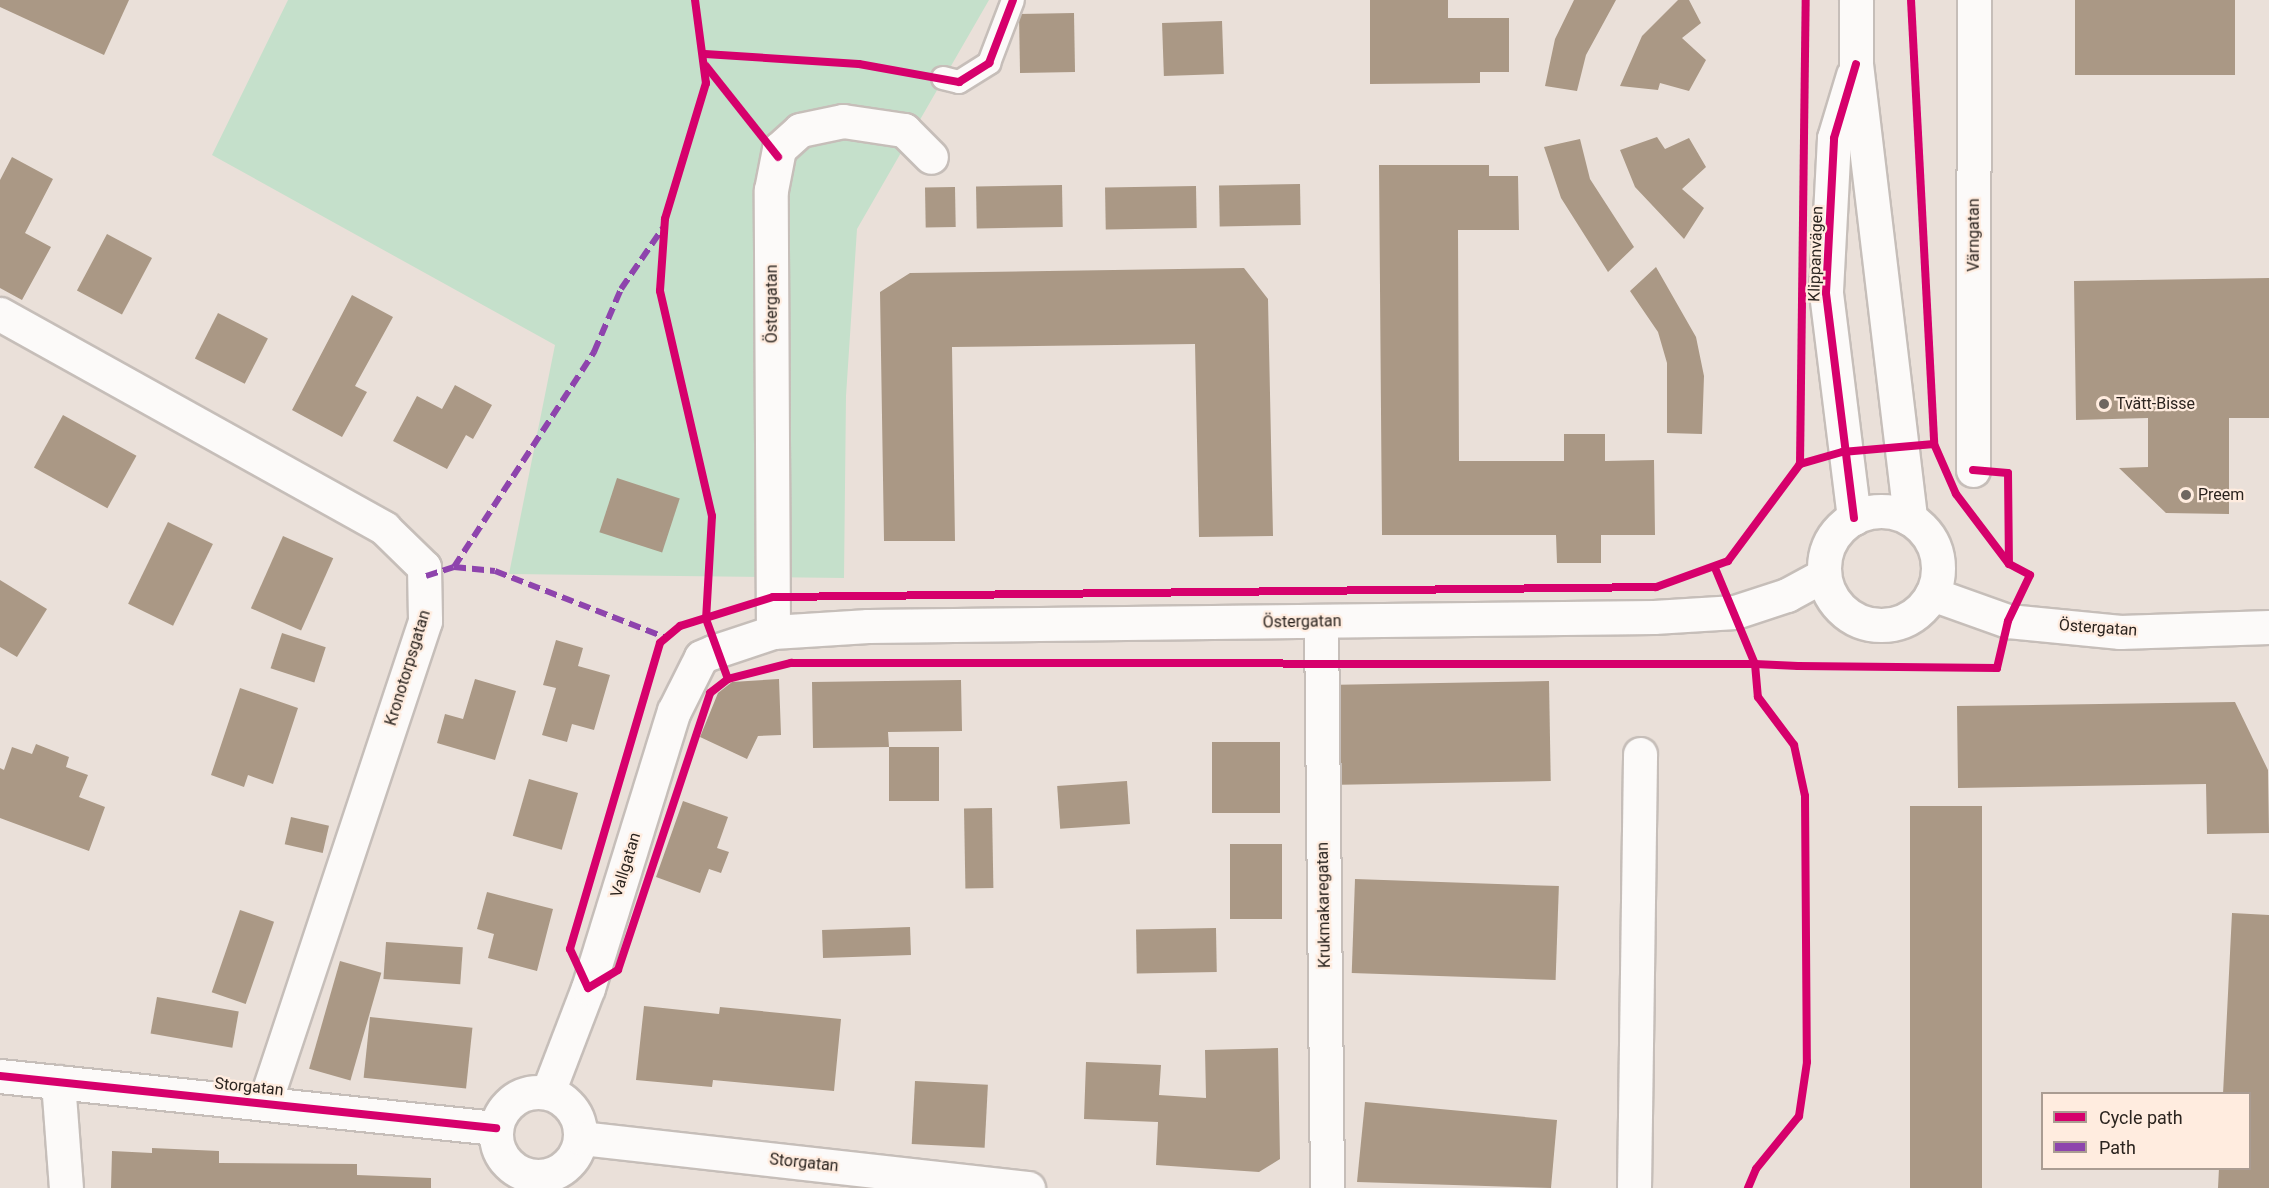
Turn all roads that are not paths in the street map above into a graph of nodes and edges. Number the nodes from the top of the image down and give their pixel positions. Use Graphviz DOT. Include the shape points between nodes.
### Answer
graph roads {
  1 [pos="1013,0"];
  2 [pos="1856,0"];
  3 [pos="1974,0"];
  4 [pos="1856,64"];
  5 [pos="943,78"];
  6 [pos="931,157"];
  7 [pos="0,314"];
  8 [pos="1973,470"];
  9 [pos="1854,518"];
  10 [pos="1910,519"];
  11 [pos="1824,575"];
  12 [pos="1932,594"];
  13 [pos="1321,622"];
  14 [pos="2269,627"];
  15 [pos="773,632"];
  16 [pos="718,650"];
  17 [pos="1640,754"];
  18 [pos="0,1076"];
  19 [pos="58,1082"];
  20 [pos="548,1092"];
  21 [pos="265,1102"];
  22 [pos="496,1128"];
  23 [pos="581,1138"];
  24 [pos="539,1183"];
  25 [pos="66,1188"];
  26 [pos="1028,1188"];
  27 [pos="1327,1188"];
  28 [pos="1634,1188"];
  1 -- 5 [label="lane" via="989,63 959,82"];
  2 -- 4 [label="street, Klippanvägen"];
  3 -- 8 [label="street, Värngatan"];
  4 -- 9 [label="street, Klippanvägen" via="1834,138 1826,293"];
  4 -- 10 [label="street, Klippanvägen"];
  6 -- 15 [label="street, Östergatan" via="904,130 843,121 800,130 779,149 771,190"];
  7 -- 21 [label="street, Kronotorpsgatan" via="384,528 424,567 425,621"];
  9 -- 10 [label="street" via="1876,511"];
  9 -- 11 [label="street" via="1833,536"];
  10 -- 12 [label="street" via="1935,552"];
  11 -- 12 [label="street" via="1838,606 1866,623 1899,623"];
  11 -- 13 [label="street, Östergatan" via="1787,595 1735,612"];
  12 -- 14 [label="street, Östergatan" via="2008,621 2109,631"];
  13 -- 15 [label="street, Östergatan" via="868,626"];
  13 -- 27 [label="street, Krukmakaregatan"];
  15 -- 16 [label="street, Östergatan"];
  16 -- 20 [label="street, Vallgatan" via="701,657 674,711 588,988"];
  17 -- 28 [label="street"];
  18 -- 19 [label="street, Storgatan"];
  19 -- 21 [label="street, Storgatan"];
  19 -- 25 [label="street"];
  20 -- 22 [label="street" via="524,1093 505,1107"];
  20 -- 23 [label="street" via="566,1101 578,1118"];
  21 -- 22 [label="street, Storgatan"];
  22 -- 24 [label="street" via="500,1152 510,1164"];
  23 -- 24 [label="street" via="574,1158"];
  23 -- 26 [label="street, Storgatan"];
}
